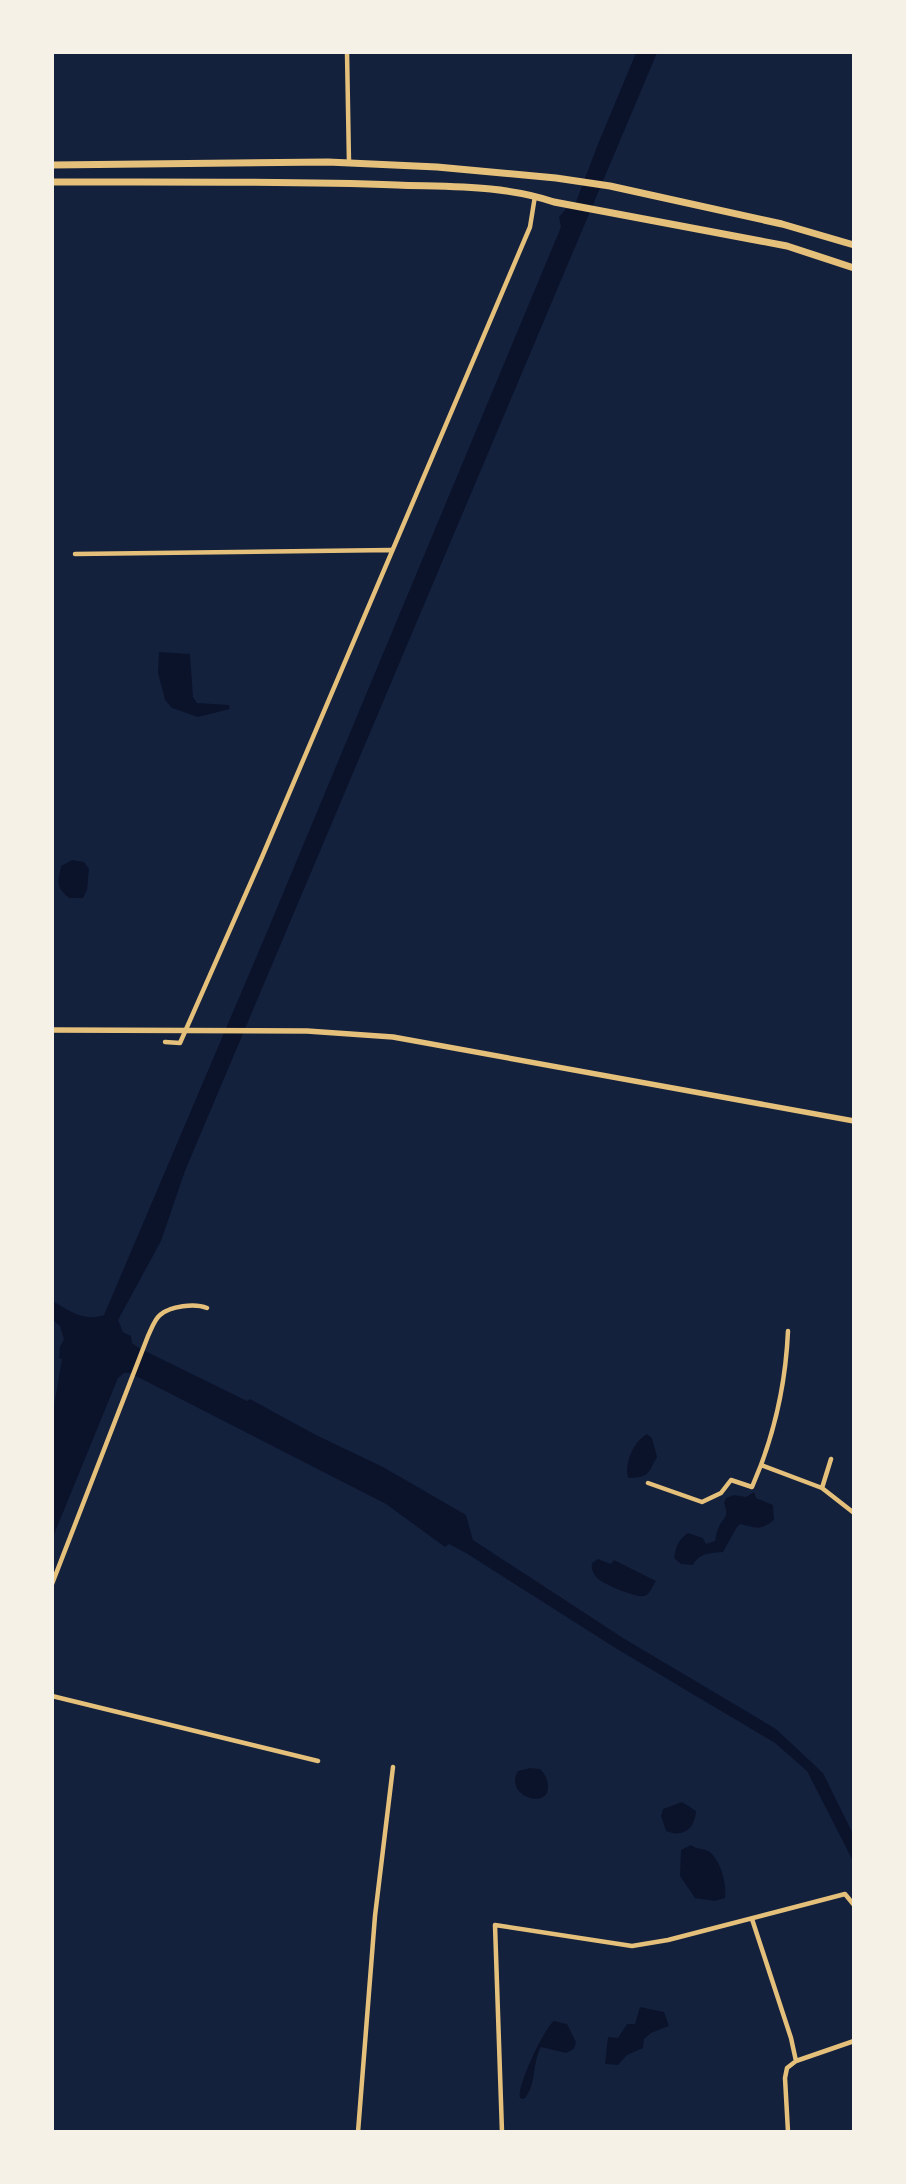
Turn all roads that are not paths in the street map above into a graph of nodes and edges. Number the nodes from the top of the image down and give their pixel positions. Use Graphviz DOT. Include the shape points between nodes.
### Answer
graph roads {
  1 [pos="347,52"];
  2 [pos="349,163"];
  3 [pos="52,165"];
  4 [pos="52,182"];
  5 [pos="535,195"];
  6 [pos="854,246"];
  7 [pos="854,268"];
  8 [pos="391,550"];
  9 [pos="75,554"];
  10 [pos="52,1030"];
  11 [pos="185,1031"];
  12 [pos="165,1042"];
  13 [pos="854,1121"];
  14 [pos="207,1308"];
  15 [pos="788,1332"];
  16 [pos="831,1459"];
  17 [pos="761,1465"];
  18 [pos="648,1483"];
  19 [pos="822,1488"];
  20 [pos="854,1512"];
  21 [pos="52,1584"];
  22 [pos="52,1696"];
  23 [pos="318,1761"];
  24 [pos="393,1767"];
  25 [pos="854,1905"];
  26 [pos="752,1919"];
  27 [pos="854,2041"];
  28 [pos="796,2061"];
  29 [pos="358,2132"];
  30 [pos="502,2132"];
  31 [pos="788,2132"];
  1 -- 2 [label="street"];
  2 -- 3 [label="main road"];
  2 -- 6 [label="main road" via="437,167 610,186 782,224"];
  4 -- 5 [label="main road" via="344,183 472,188"];
  5 -- 7 [label="main road" via="554,202 787,246"];
  5 -- 8 [label="street" via="530,227"];
  8 -- 9 [label="street"];
  8 -- 11 [label="street"];
  10 -- 11 [label="street"];
  11 -- 12 [label="street" via="180,1043"];
  11 -- 13 [label="street" via="307,1031 393,1037"];
  14 -- 21 [label="street" via="199,1305 167,1310 158,1317"];
  15 -- 17 [label="street" via="787,1359 776,1418"];
  16 -- 19 [label="street"];
  17 -- 18 [label="street" via="752,1487 731,1480 721,1493 702,1502"];
  17 -- 19 [label="street"];
  19 -- 20 [label="street"];
  22 -- 23 [label="street"];
  24 -- 29 [label="street" via="375,1916"];
  25 -- 26 [label="street" via="845,1894"];
  26 -- 28 [label="street"];
  26 -- 30 [label="street" via="632,1946 495,1925"];
  27 -- 28 [label="street"];
  28 -- 31 [label="street" via="787,2068 785,2078"];
}
